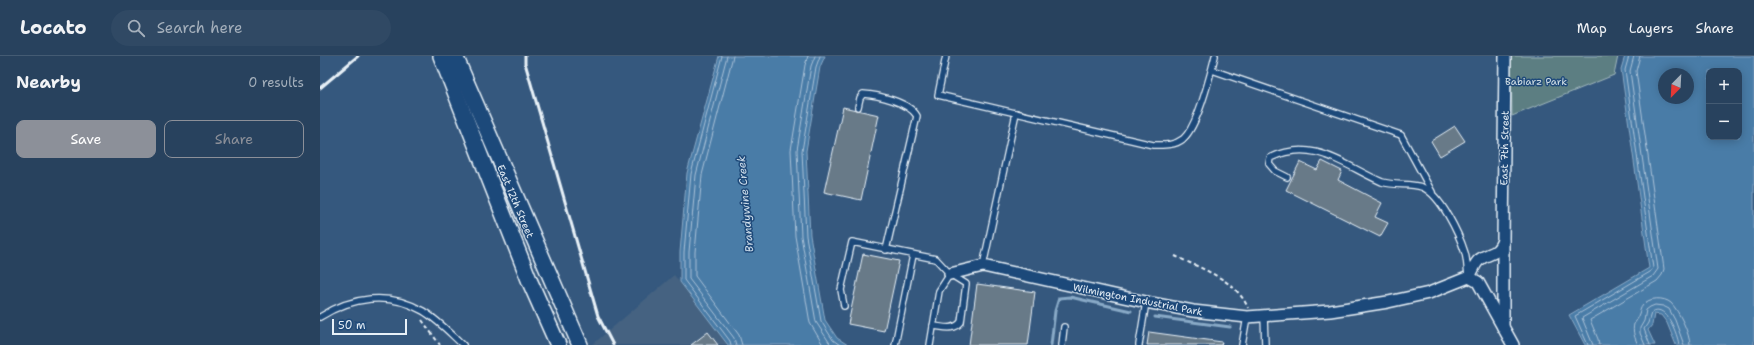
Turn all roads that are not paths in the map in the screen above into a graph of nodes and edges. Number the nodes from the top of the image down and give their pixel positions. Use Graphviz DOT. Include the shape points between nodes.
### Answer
graph roads {
  1 [pos="946,56"];
  2 [pos="1215,56"];
  3 [pos="1505,56"];
  4 [pos="446,58"];
  5 [pos="1212,70"];
  6 [pos="858,107"];
  7 [pos="1016,113"];
  8 [pos="1287,177"];
  9 [pos="1432,193"];
  10 [pos="1503,240"];
  11 [pos="886,250"];
  12 [pos="913,255"];
  13 [pos="983,266"];
  14 [pos="950,274"];
  15 [pos="1469,277"];
  16 [pos="1146,302"];
  17 [pos="844,306"];
  18 [pos="1264,316"];
  19 [pos="320,317"];
  20 [pos="1249,317"];
  21 [pos="933,326"];
  22 [pos="1064,327"];
  23 [pos="1503,327"];
  24 [pos="463,345"];
  25 [pos="558,345"];
  26 [pos="580,345"];
  27 [pos="895,345"];
  28 [pos="930,345"];
  29 [pos="1062,345"];
  30 [pos="1139,345"];
  31 [pos="1242,345"];
  32 [pos="1265,345"];
  33 [pos="1513,345"];
  1 -- 7 [label="lane" via="938,95"];
  2 -- 5 [label="lane"];
  3 -- 10 [label="street, East 7th Street"];
  4 -- 25 [label="main road, East 12th Street" via="530,282"];
  4 -- 26 [label="main road, East 12th Street"];
  5 -- 7 [label="lane" via="1190,131 1183,139 1167,145 1153,145"];
  5 -- 9 [label="lane" via="1401,135"];
  6 -- 11 [label="lane" via="862,94 870,94 902,104 914,111 917,116"];
  7 -- 13 [label="lane"];
  8 -- 9 [label="lane" via="1271,168 1270,158 1306,150 1328,156 1382,182 1412,185"];
  9 -- 15 [label="lane" via="1446,212 1459,239 1465,253"];
  10 -- 15 [label="street" via="1496,252 1478,260"];
  10 -- 23 [label="street, East 7th Street"];
  11 -- 12 [label="lane"];
  11 -- 17 [label="lane" via="852,242 841,290"];
  12 -- 14 [label="lane" via="936,259"];
  12 -- 27 [label="lane"];
  13 -- 14 [label="street, Wilmington Industrial Park"];
  13 -- 16 [label="street, Wilmington Industrial Park"];
  14 -- 21 [label="lane" via="939,291"];
  14 -- 21 [label="lane" via="966,284 961,322 951,328"];
  15 -- 18 [label="street, Wilmington Industrial Park" via="1411,298 1330,311"];
  15 -- 23 [label="street, East 7th Street" via="1478,282"];
  16 -- 20 [label="street, Wilmington Industrial Park" via="1193,311"];
  16 -- 30 [label="lane"];
  18 -- 20 [label="street, Wilmington Industrial Park"];
  18 -- 32 [label="lane"];
  19 -- 24 [label="lane" via="352,302 367,299 395,300 412,306 432,318"];
  20 -- 31 [label="lane"];
  21 -- 28 [label="lane"];
  22 -- 29 [label="lane"];
  23 -- 33 [label="street, East 7th Street"];
}
